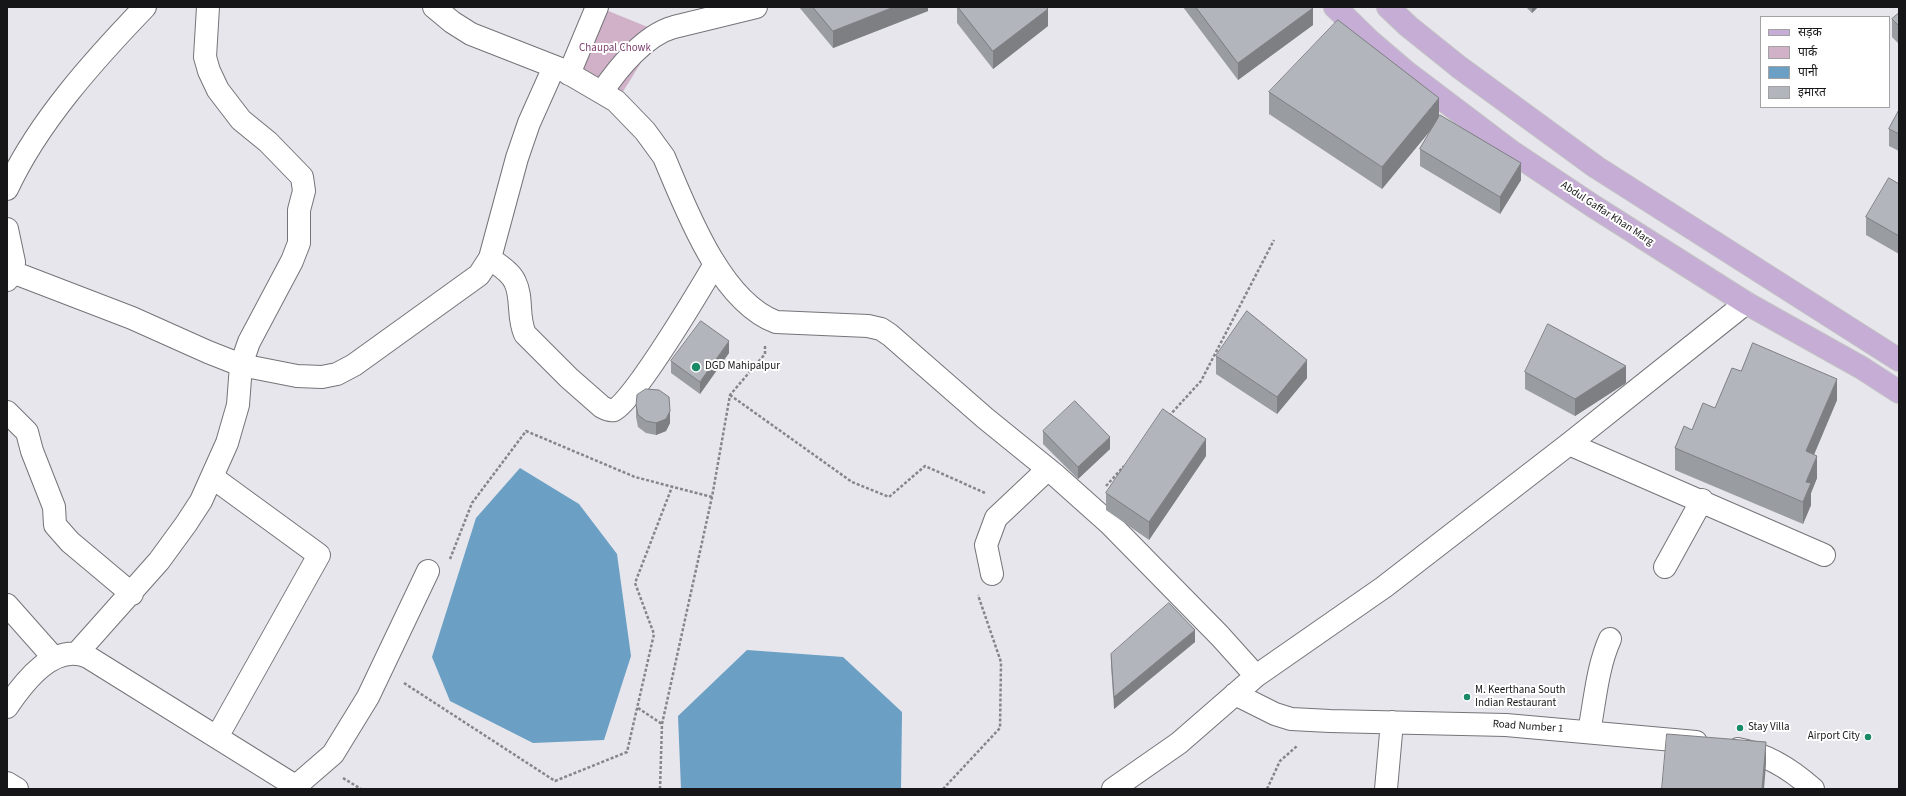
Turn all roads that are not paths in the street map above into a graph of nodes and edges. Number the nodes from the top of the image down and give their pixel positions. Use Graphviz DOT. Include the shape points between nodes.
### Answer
graph roads {
  1 [pos="145,7"];
  2 [pos="208,7"];
  3 [pos="434,7"];
  4 [pos="597,7"];
  5 [pos="756,7"];
  6 [pos="1335,7"];
  7 [pos="1388,7"];
  8 [pos="562,70"];
  9 [pos="602,92"];
  10 [pos="7,189"];
  11 [pos="7,229"];
  12 [pos="490,258"];
  13 [pos="715,264"];
  14 [pos="9,274"];
  15 [pos="1746,303"];
  16 [pos="1899,360"];
  17 [pos="241,365"];
  18 [pos="1899,392"];
  19 [pos="7,412"];
  20 [pos="1569,444"];
  21 [pos="1048,469"];
  22 [pos="212,477"];
  23 [pos="1702,500"];
  24 [pos="1824,555"];
  25 [pos="1665,567"];
  26 [pos="428,571"];
  27 [pos="992,574"];
  28 [pos="132,594"];
  29 [pos="7,605"];
  30 [pos="1610,639"];
  31 [pos="78,652"];
  32 [pos="54,658"];
  33 [pos="1256,676"];
  34 [pos="1236,694"];
  35 [pos="7,707"];
  36 [pos="1392,722"];
  37 [pos="1589,732"];
  38 [pos="217,737"];
  39 [pos="7,783"];
  40 [pos="298,788"];
  41 [pos="17,789"];
  42 [pos="1113,789"];
  43 [pos="1386,789"];
  44 [pos="1814,789"];
  1 -- 10 [label="street" via="61,103 28,151"];
  2 -- 17 [label="street" via="205,57 218,90 241,120 298,172 304,186 299,210 298,243 292,261 249,342"];
  3 -- 8 [label="street" via="471,34"];
  4 -- 8 [label="street"];
  5 -- 9 [label="street" via="662,32 628,59"];
  6 -- 15 [label="main road, Abdul Gaffar Khan Marg" via="1404,71 1512,152"];
  7 -- 16 [label="main road" via="1459,67 1596,167"];
  8 -- 9 [label="street"];
  8 -- 12 [label="street" via="529,123 516,158"];
  9 -- 13 [label="street" via="616,100 656,144"];
  11 -- 14 [label="street" via="13,253"];
  12 -- 13 [label="street" via="515,281 521,325 525,334 568,378 602,408 608,410 620,406 643,378"];
  12 -- 17 [label="street" via="479,275 354,365 337,374 322,377 297,376"];
  13 -- 21 [label="street" via="751,308 776,322 868,326 881,329"];
  14 -- 17 [label="street" via="132,318"];
  15 -- 18 [label="main road, Abdul Gaffar Khan Marg" via="1862,368"];
  15 -- 20 [label="street"];
  17 -- 22 [label="street" via="238,405 227,443"];
  19 -- 28 [label="street" via="27,432 54,507 55,525 70,542"];
  20 -- 23 [label="street"];
  20 -- 33 [label="street" via="1384,587"];
  21 -- 27 [label="street" via="996,518 986,545"];
  21 -- 33 [label="street" via="1145,559"];
  22 -- 28 [label="street" via="186,524"];
  22 -- 38 [label="street" via="319,555"];
  23 -- 24 [label="street"];
  23 -- 25 [label="street"];
  26 -- 40 [label="street" via="368,697 333,754"];
  28 -- 31 [label="street"];
  29 -- 32 [label="street"];
  30 -- 37 [label="street" via="1602,663"];
  31 -- 32 [label="street"];
  31 -- 38 [label="street"];
  32 -- 35 [label="street" via="28,679"];
  33 -- 34 [label="street"];
  34 -- 36 [label="street, Road Number 1" via="1275,714 1291,719"];
  34 -- 42 [label="street" via="1178,743"];
  36 -- 37 [label="street, Road Number 1" via="1506,725"];
  36 -- 43 [label="street"];
  37 -- 44 [label="street, Road Number 1" via="1707,743 1754,751 1795,773"];
  38 -- 40 [label="street"];
  39 -- 41 [label="street"];
}
